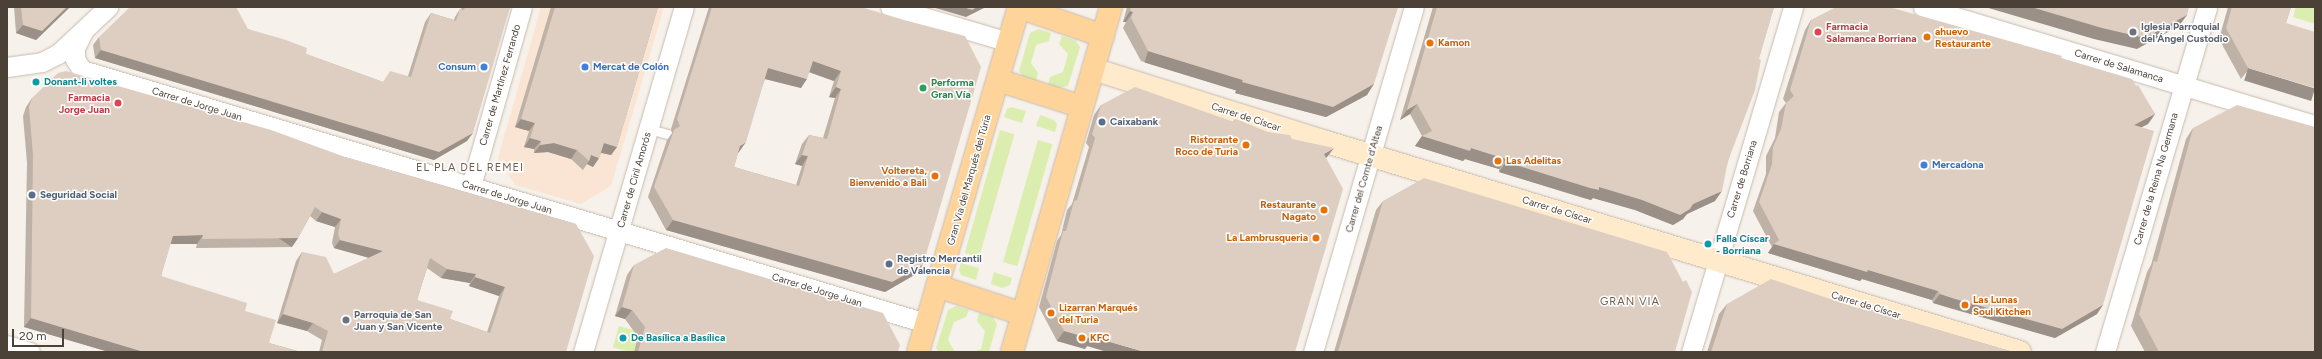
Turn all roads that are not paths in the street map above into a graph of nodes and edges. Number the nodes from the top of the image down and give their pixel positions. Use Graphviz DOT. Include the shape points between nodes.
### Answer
graph roads {
  1 [pos="108,7"];
  2 [pos="522,7"];
  3 [pos="684,7"];
  4 [pos="890,7"];
  5 [pos="1019,7"];
  6 [pos="1111,7"];
  7 [pos="1414,7"];
  8 [pos="1793,7"];
  9 [pos="1923,7"];
  10 [pos="2207,7"];
  11 [pos="83,32"];
  12 [pos="1103,36"];
  13 [pos="1009,42"];
  14 [pos="7,67"];
  15 [pos="1093,69"];
  16 [pos="998,80"];
  17 [pos="2184,85"];
  18 [pos="1082,107"];
  19 [pos="2315,125"];
  20 [pos="648,129"];
  21 [pos="668,134"];
  22 [pos="1371,154"];
  23 [pos="471,186"];
  24 [pos="618,231"];
  25 [pos="1718,259"];
  26 [pos="937,286"];
  27 [pos="1022,314"];
  28 [pos="926,323"];
  29 [pos="7,346"];
  30 [pos="1015,351"];
  31 [pos="30,352"];
  32 [pos="583,352"];
  33 [pos="918,352"];
  34 [pos="1313,352"];
  35 [pos="1691,352"];
  36 [pos="2020,352"];
  37 [pos="2105,352"];
  1 -- 11 [label="street"];
  2 -- 23 [label="street, Carrer de Martínez Ferrando"];
  3 -- 20 [label="street, Carrer de Ciril Amorós"];
  4 -- 13 [label="street"];
  5 -- 12 [label="main road"];
  5 -- 13 [label="main road, Gran Via del Marqués del Túria"];
  6 -- 12 [label="main road"];
  7 -- 22 [label="street, Carrer del Comte d'Altea"];
  8 -- 25 [label="street, Carrer de Borriana"];
  9 -- 17 [label="street, Carrer de Salamanca"];
  10 -- 17 [label="street, Carrer de la Reina Na Germana"];
  11 -- 14 [label="street" via="58,54 42,62"];
  11 -- 23 [label="street, Carrer de Jorge Juan" via="75,48 75,58 82,70"];
  12 -- 15 [label="main road"];
  13 -- 16 [label="main road, Gran Via del Marqués del Túria"];
  15 -- 18 [label="main road"];
  15 -- 22 [label="street, Carrer de Císcar"];
  16 -- 18 [label="main road"];
  16 -- 26 [label="main road, Gran Via del Marqués del Túria"];
  17 -- 19 [label="street, Carrer de Salamanca"];
  17 -- 37 [label="street, Carrer de la Reina Na Germana"];
  18 -- 27 [label="main road"];
  20 -- 21 [label="lane"];
  20 -- 24 [label="street, Carrer de Ciril Amorós"];
  22 -- 25 [label="street, Carrer de Císcar"];
  22 -- 34 [label="street, Carrer del Comte d'Altea"];
  23 -- 24 [label="street, Carrer de Jorge Juan"];
  24 -- 28 [label="street, Carrer de Jorge Juan"];
  24 -- 32 [label="street, Carrer de Ciril Amorós"];
  25 -- 35 [label="street, Carrer de Borriana"];
  25 -- 36 [label="street, Carrer de Císcar"];
  26 -- 27 [label="main road"];
  26 -- 28 [label="main road, Gran Via del Marqués del Túria"];
  27 -- 30 [label="main road"];
  28 -- 33 [label="main road, Gran Via del Marqués del Túria"];
  29 -- 31 [label="street"];
}
